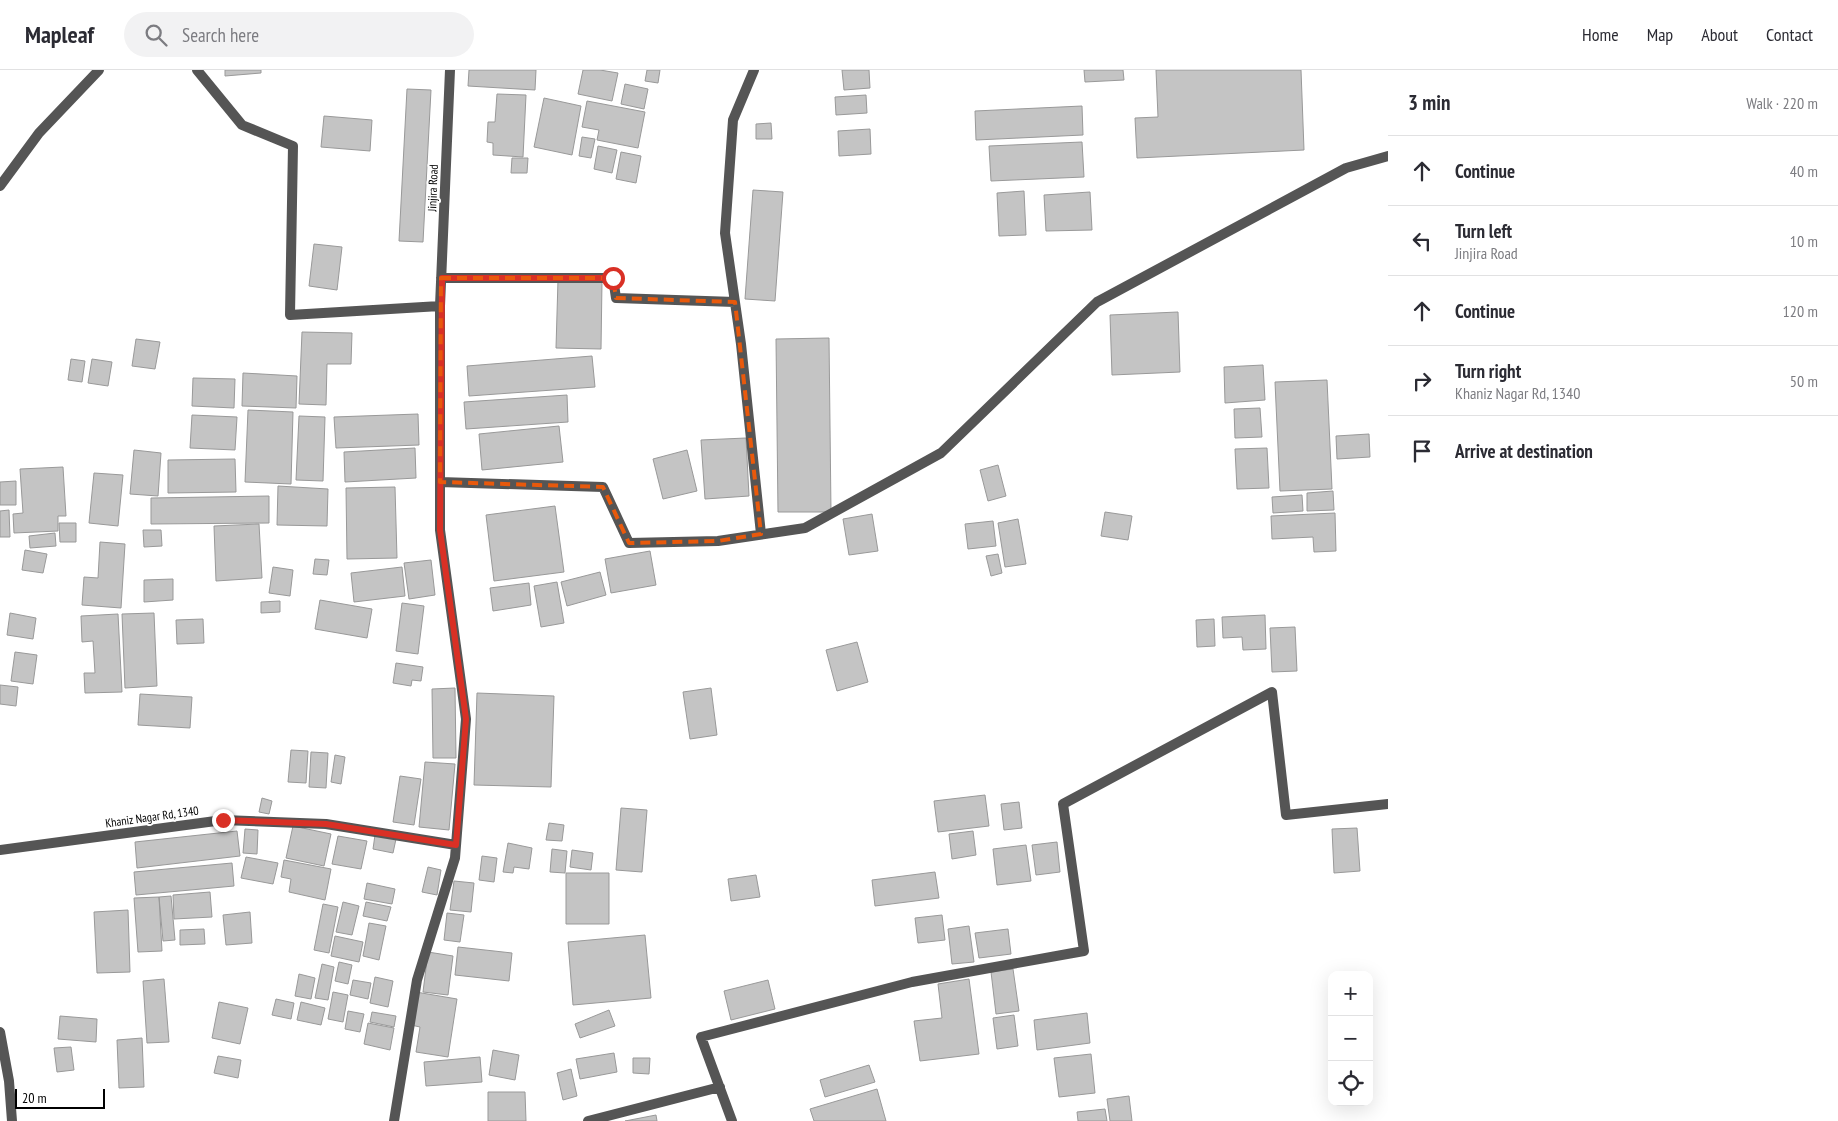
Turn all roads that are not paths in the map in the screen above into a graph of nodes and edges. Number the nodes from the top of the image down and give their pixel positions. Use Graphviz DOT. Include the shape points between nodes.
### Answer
graph roads {
  1 [pos="99,70"];
  2 [pos="197,70"];
  3 [pos="450,70"];
  4 [pos="754,70"];
  5 [pos="1388,156"];
  6 [pos="0,186"];
  7 [pos="442,278"];
  8 [pos="735,302"];
  9 [pos="440,306"];
  10 [pos="440,482"];
  11 [pos="761,534"];
  12 [pos="1388,804"];
  13 [pos="456,845"];
  14 [pos="0,850"];
  15 [pos="0,1032"];
  16 [pos="720,1087"];
  17 [pos="12,1121"];
  18 [pos="394,1121"];
  19 [pos="588,1121"];
  20 [pos="732,1121"];
  1 -- 6 [label="street" via="40,133"];
  2 -- 9 [label="street" via="242,125 293,146 290,315"];
  3 -- 7 [label="street, Jinjira Road"];
  4 -- 8 [label="street" via="733,120 725,233"];
  5 -- 11 [label="street" via="1346,168 1098,302 941,454 805,528"];
  7 -- 8 [label="street" via="613,278 616,298"];
  7 -- 9 [label="street, Jinjira Road"];
  8 -- 11 [label="street"];
  9 -- 10 [label="street, Jinjira Road"];
  10 -- 11 [label="street" via="603,487 628,543 718,541"];
  10 -- 13 [label="street, Jinjira Road" via="440,530 466,719"];
  12 -- 16 [label="street" via="1286,815 1272,692 1063,804 1084,951 912,982 701,1037"];
  13 -- 14 [label="street, Khaniz Nagar Rd, 1340" via="326,824 223,820"];
  13 -- 18 [label="street, Jinjira Road" via="455,858 416,980"];
  15 -- 17 [label="street"];
  16 -- 19 [label="street"];
  16 -- 20 [label="street"];
}
